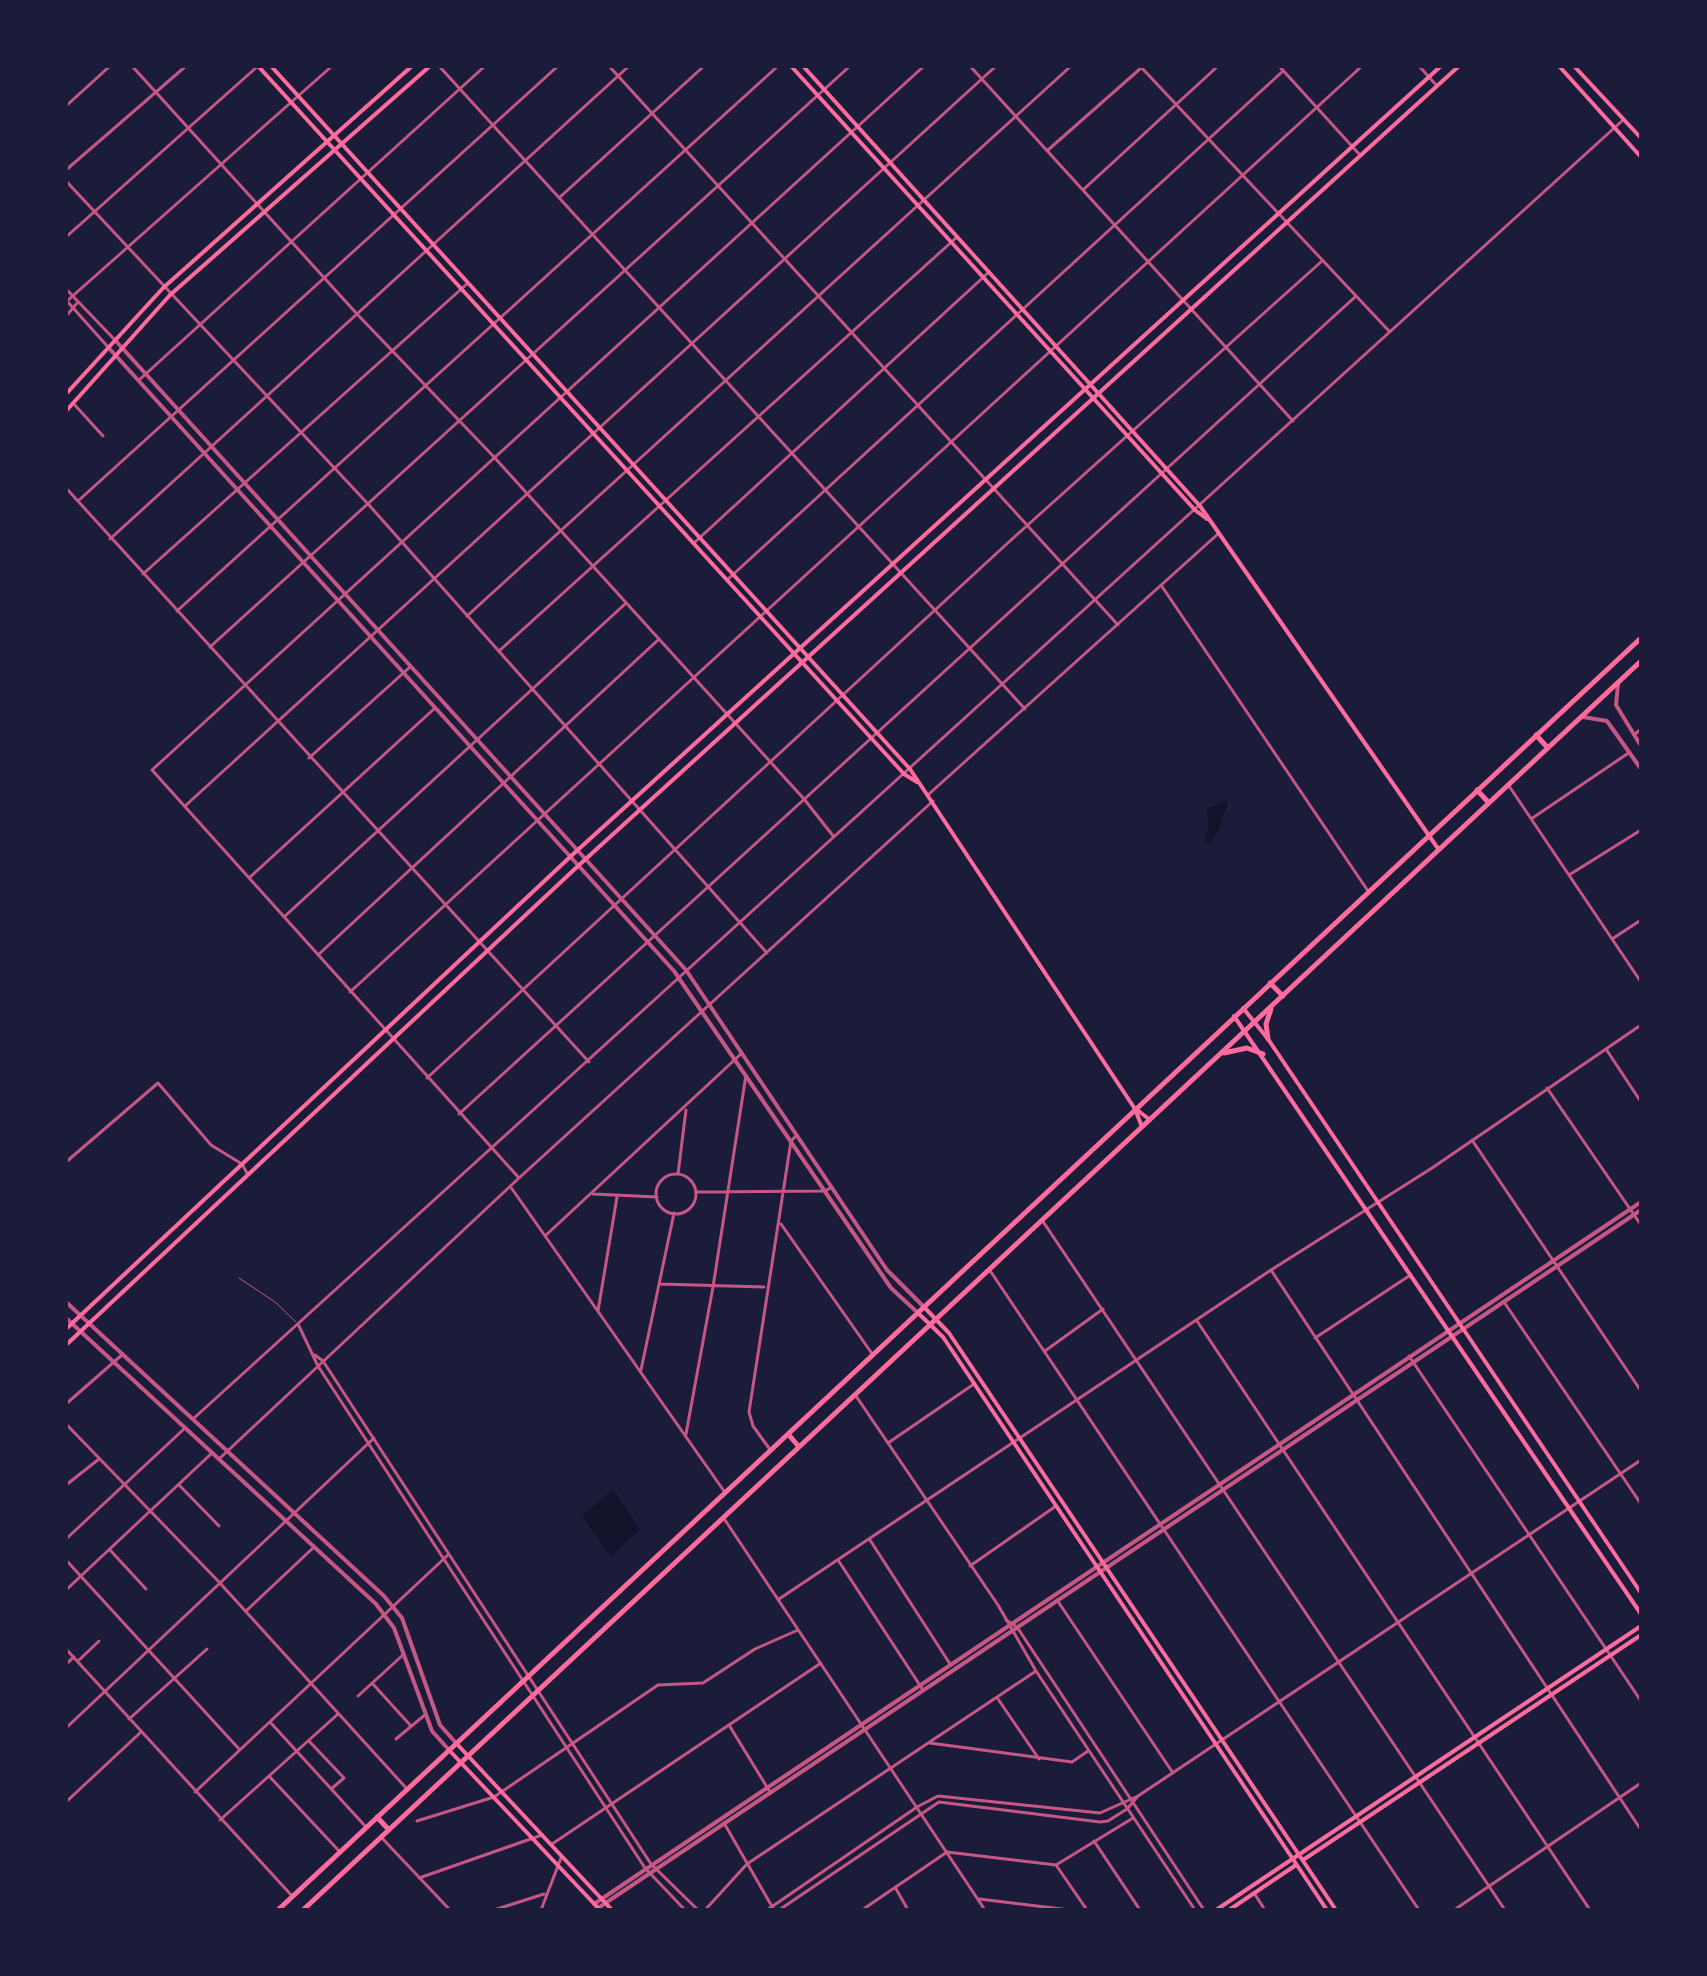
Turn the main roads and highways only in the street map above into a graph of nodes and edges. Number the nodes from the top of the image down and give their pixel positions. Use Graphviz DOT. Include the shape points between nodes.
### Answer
graph roads {
  1 [pos="258,66"];
  2 [pos="271,66"];
  3 [pos="412,66"];
  4 [pos="430,66"];
  5 [pos="791,66"];
  6 [pos="803,66"];
  7 [pos="1441,66"];
  8 [pos="1459,66"];
  9 [pos="1559,66"];
  10 [pos="1574,66"];
  11 [pos="334,135"];
  12 [pos="1641,138"];
  13 [pos="327,141"];
  14 [pos="341,143"];
  15 [pos="335,149"];
  16 [pos="1641,157"];
  17 [pos="1090,384"];
  18 [pos="1085,389"];
  19 [pos="1099,393"];
  20 [pos="66,394"];
  21 [pos="1093,399"];
  22 [pos="66,411"];
  23 [pos="1209,520"];
  24 [pos="1641,638"];
  25 [pos="800,648"];
  26 [pos="794,654"];
  27 [pos="808,657"];
  28 [pos="1641,661"];
  29 [pos="802,663"];
  30 [pos="1536,735"];
  31 [pos="1548,748"];
  32 [pos="920,784"];
  33 [pos="1477,790"];
  34 [pos="1489,803"];
  35 [pos="1427,836"];
  36 [pos="1439,850"];
  37 [pos="1270,983"];
  38 [pos="1283,996"];
  39 [pos="1275,1003"];
  40 [pos="1243,1008"];
  41 [pos="1234,1016"];
  42 [pos="1255,1022"];
  43 [pos="1246,1030"];
  44 [pos="1268,1039"];
  45 [pos="1263,1054"];
  46 [pos="1219,1055"];
  47 [pos="1135,1109"];
  48 [pos="1150,1120"];
  49 [pos="1142,1127"];
  50 [pos="924,1307"];
  51 [pos="918,1313"];
  52 [pos="936,1319"];
  53 [pos="931,1324"];
  54 [pos="66,1329"];
  55 [pos="66,1345"];
  56 [pos="789,1435"];
  57 [pos="799,1447"];
  58 [pos="1641,1593"];
  59 [pos="1641,1614"];
  60 [pos="1641,1626"];
  61 [pos="1641,1635"];
  62 [pos="456,1743"];
  63 [pos="449,1750"];
  64 [pos="467,1755"];
  65 [pos="461,1761"];
  66 [pos="377,1817"];
  67 [pos="389,1830"];
  68 [pos="1299,1854"];
  69 [pos="1293,1859"];
  70 [pos="1303,1860"];
  71 [pos="1297,1864"];
  72 [pos="598,1907"];
  73 [pos="278,1910"];
  74 [pos="303,1910"];
  75 [pos="612,1910"];
  76 [pos="1216,1910"];
  77 [pos="1229,1910"];
  78 [pos="1327,1910"];
  79 [pos="1336,1910"];
  1 -- 13 [label="main road"];
  2 -- 11 [label="main road"];
  3 -- 11 [label="main road"];
  4 -- 14 [label="main road"];
  5 -- 18 [label="main road"];
  6 -- 17 [label="main road"];
  7 -- 17 [label="main road"];
  8 -- 19 [label="main road"];
  9 -- 16 [label="main road"];
  10 -- 12 [label="main road"];
  11 -- 13 [label="main road"];
  11 -- 14 [label="main road"];
  13 -- 15 [label="main road"];
  13 -- 20 [label="main road" via="163,288"];
  14 -- 15 [label="main road"];
  14 -- 25 [label="main road"];
  15 -- 22 [label="main road" via="170,295"];
  15 -- 26 [label="main road"];
  17 -- 18 [label="main road"];
  17 -- 19 [label="main road"];
  18 -- 21 [label="main road"];
  18 -- 25 [label="main road"];
  19 -- 21 [label="main road"];
  19 -- 23 [label="main road"];
  21 -- 23 [label="main road"];
  21 -- 27 [label="main road"];
  23 -- 35 [label="main road"];
  24 -- 30 [label="main road"];
  25 -- 26 [label="main road"];
  25 -- 27 [label="main road"];
  26 -- 29 [label="main road"];
  26 -- 54 [label="main road"];
  27 -- 29 [label="main road"];
  27 -- 32 [label="main road"];
  28 -- 31 [label="main road"];
  29 -- 32 [label="main road" via="904,774"];
  29 -- 55 [label="main road"];
  30 -- 31 [label="main road"];
  30 -- 33 [label="main road"];
  31 -- 34 [label="main road"];
  32 -- 47 [label="main road"];
  33 -- 34 [label="main road"];
  33 -- 35 [label="main road"];
  34 -- 36 [label="main road"];
  35 -- 36 [label="main road"];
  35 -- 37 [label="main road"];
  36 -- 38 [label="main road"];
  37 -- 38 [label="main road"];
  37 -- 40 [label="main road"];
  38 -- 39 [label="main road"];
  39 -- 42 [label="main road"];
  39 -- 44 [label="main road" via="1266,1024"];
  40 -- 41 [label="main road"];
  40 -- 42 [label="main road"];
  41 -- 43 [label="main road"];
  41 -- 47 [label="main road"];
  42 -- 43 [label="main road"];
  42 -- 44 [label="main road"];
  43 -- 45 [label="main road"];
  43 -- 46 [label="main road"];
  44 -- 58 [label="main road"];
  45 -- 46 [label="main road" via="1239,1048"];
  45 -- 59 [label="main road"];
  46 -- 48 [label="main road"];
  47 -- 48 [label="main road"];
  47 -- 49 [label="main road"];
  47 -- 50 [label="main road"];
  48 -- 49 [label="main road"];
  49 -- 52 [label="main road"];
  50 -- 51 [label="main road"];
  50 -- 52 [label="main road"];
  51 -- 53 [label="main road"];
  51 -- 56 [label="main road"];
  52 -- 53 [label="main road"];
  52 -- 68 [label="main road"];
  53 -- 57 [label="main road"];
  53 -- 69 [label="main road"];
  56 -- 57 [label="main road"];
  56 -- 62 [label="main road"];
  57 -- 64 [label="main road"];
  60 -- 68 [label="main road"];
  61 -- 70 [label="main road"];
  62 -- 63 [label="main road"];
  62 -- 64 [label="main road"];
  63 -- 65 [label="main road"];
  63 -- 66 [label="main road"];
  64 -- 65 [label="main road"];
  64 -- 75 [label="main road"];
  65 -- 67 [label="main road"];
  65 -- 72 [label="main road"];
  66 -- 67 [label="main road"];
  66 -- 73 [label="main road"];
  67 -- 74 [label="main road"];
  68 -- 69 [label="main road"];
  68 -- 70 [label="main road"];
  69 -- 71 [label="main road"];
  69 -- 76 [label="main road"];
  70 -- 71 [label="main road"];
  70 -- 79 [label="main road"];
  71 -- 77 [label="main road"];
  71 -- 78 [label="main road"];
}
